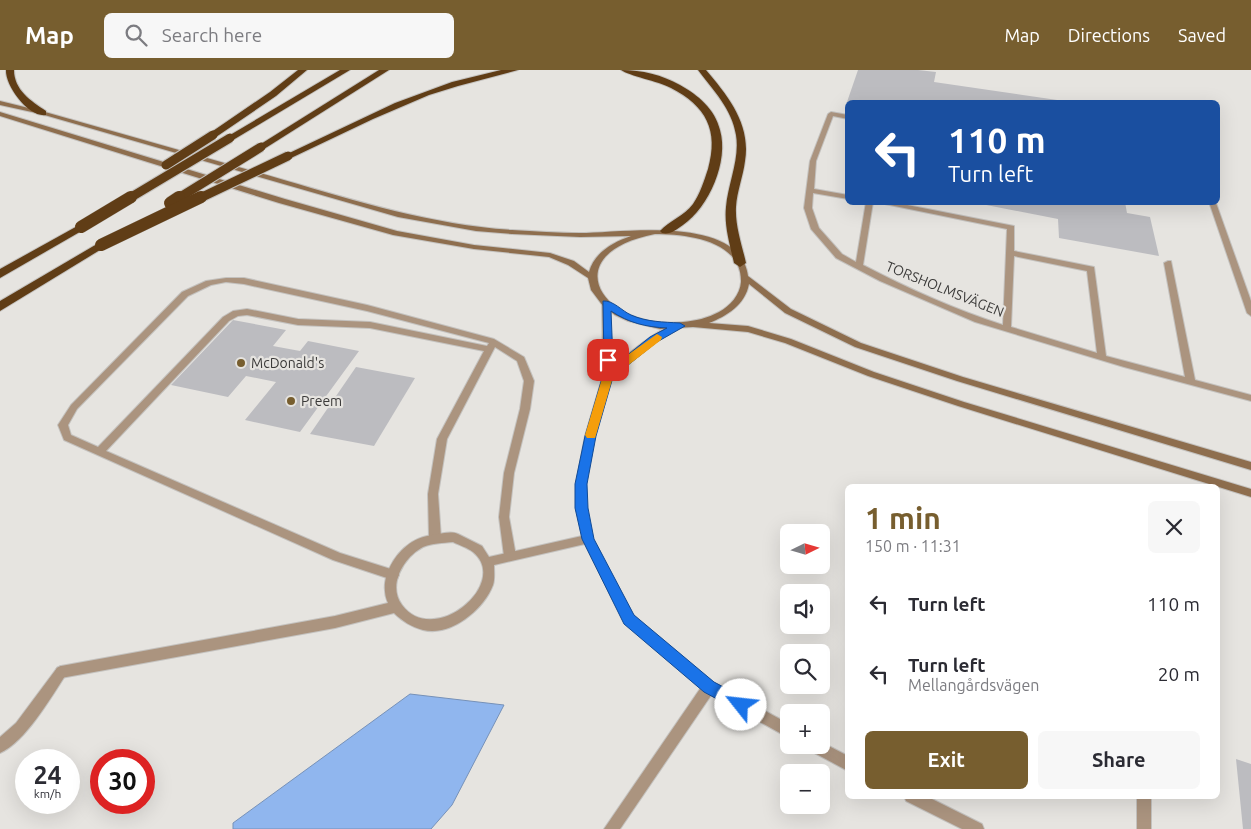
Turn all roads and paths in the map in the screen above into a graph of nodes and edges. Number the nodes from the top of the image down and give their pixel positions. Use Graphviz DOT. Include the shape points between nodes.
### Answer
graph roads {
  1 [pos="10,70"];
  2 [pos="303,70"];
  3 [pos="346,70"];
  4 [pos="385,70"];
  5 [pos="514,70"];
  6 [pos="624,70"];
  7 [pos="702,70"];
  8 [pos="0,103"];
  9 [pos="43,113"];
  10 [pos="0,114"];
  11 [pos="845,116"];
  12 [pos="810,190"];
  13 [pos="845,196"];
  14 [pos="869,205"];
  15 [pos="893,205"];
  16 [pos="1213,205"];
  17 [pos="77,225"];
  18 [pos="666,231"];
  19 [pos="644,233"];
  20 [pos="101,245"];
  21 [pos="1010,253"];
  22 [pos="740,263"];
  23 [pos="1168,263"];
  24 [pos="859,266"];
  25 [pos="0,273"];
  26 [pos="745,277"];
  27 [pos="593,278"];
  28 [pos="606,304"];
  29 [pos="0,307"];
  30 [pos="1251,313"];
  31 [pos="694,324"];
  32 [pos="680,326"];
  33 [pos="1007,329"];
  34 [pos="491,346"];
  35 [pos="1102,357"];
  36 [pos="608,375"];
  37 [pos="1191,382"];
  38 [pos="1251,398"];
  39 [pos="99,452"];
  40 [pos="1251,466"];
  41 [pos="1251,493"];
  42 [pos="435,538"];
  43 [pos="588,539"];
  44 [pos="510,556"];
  45 [pos="487,562"];
  46 [pos="393,575"];
  47 [pos="395,607"];
  48 [pos="709,687"];
  49 [pos="780,726"];
  50 [pos="0,746"];
  51 [pos="830,754"];
  52 [pos="845,762"];
  53 [pos="917,799"];
  54 [pos="1144,799"];
  55 [pos="611,829"];
  56 [pos="977,829"];
  57 [pos="1144,829"];
  1 -- 9 [label="highway" via="10,81 14,87"];
  2 -- 17 [label="highway, bridge" via="274,94"];
  3 -- 17 [label="highway, bridge"];
  4 -- 20 [label="highway, bridge"];
  5 -- 20 [label="highway, bridge" via="471,80 372,116"];
  6 -- 18 [label="highway" via="661,80 694,97 710,116 717,137 716,160 702,200 687,218"];
  7 -- 22 [label="highway" via="726,100 741,136 731,220"];
  8 -- 9 [label="main road"];
  9 -- 19 [label="main road" via="354,204 424,220 548,234"];
  10 -- 27 [label="main road" via="282,201 396,232 474,247 550,255 571,263"];
  11 -- 12 [label="street, TORSHOLMSVÄGEN" via="831,114 813,161"];
  12 -- 13 [label="street"];
  12 -- 24 [label="street, TORSHOLMSVÄGEN" via="808,208 815,229 839,256"];
  14 -- 24 [label="street"];
  15 -- 21 [label="street" via="1011,228"];
  16 -- 30 [label="street"];
  17 -- 25 [label="highway"];
  18 -- 19 [label="main road"];
  18 -- 22 [label="main road" via="689,233 711,240 728,250"];
  19 -- 27 [label="main road" via="621,241 603,253 597,261"];
  20 -- 29 [label="highway"];
  21 -- 33 [label="street"];
  21 -- 35 [label="street" via="1091,269"];
  22 -- 26 [label="main road"];
  23 -- 37 [label="street"];
  24 -- 33 [label="street, TORSHOLMSVÄGEN" via="978,320"];
  26 -- 31 [label="main road" via="741,297 734,306 723,314"];
  26 -- 40 [label="main road" via="788,311 858,345 969,382"];
  27 -- 28 [label="main road"];
  28 -- 32 [label="main road" via="638,321"];
  28 -- 36 [label="street"];
  31 -- 32 [label="main road"];
  31 -- 41 [label="main road" via="748,329 788,341 871,374 961,404"];
  32 -- 36 [label="street" via="653,340"];
  33 -- 35 [label="street, TORSHOLMSVÄGEN"];
  34 -- 39 [label="street" via="370,325 298,322 247,312 236,313 226,319"];
  34 -- 39 [label="street" via="367,308 244,281 209,283 185,294 74,407 63,425 67,437"];
  34 -- 42 [label="street" via="442,439 433,494"];
  34 -- 44 [label="street" via="521,359 529,381 526,409 509,473 504,517"];
  35 -- 37 [label="street, TORSHOLMSVÄGEN"];
  36 -- 43 [label="street" via="590,436 581,484"];
  37 -- 38 [label="street, TORSHOLMSVÄGEN"];
  39 -- 46 [label="street" via="337,557"];
  42 -- 45 [label="street" via="454,537 470,542 483,553"];
  42 -- 46 [label="street" via="417,545 402,558"];
  43 -- 44 [label="street"];
  43 -- 48 [label="street" via="629,619"];
  44 -- 45 [label="street"];
  45 -- 47 [label="street" via="488,584 479,601 464,615 445,623 425,625 408,619"];
  46 -- 47 [label="street" via="390,591"];
  47 -- 50 [label="street" via="335,622 61,672 20,728"];
  48 -- 49 [label="street"];
  48 -- 55 [label="street"];
  51 -- 52 [label="street"];
  53 -- 56 [label="street"];
  54 -- 57 [label="street"];
}
